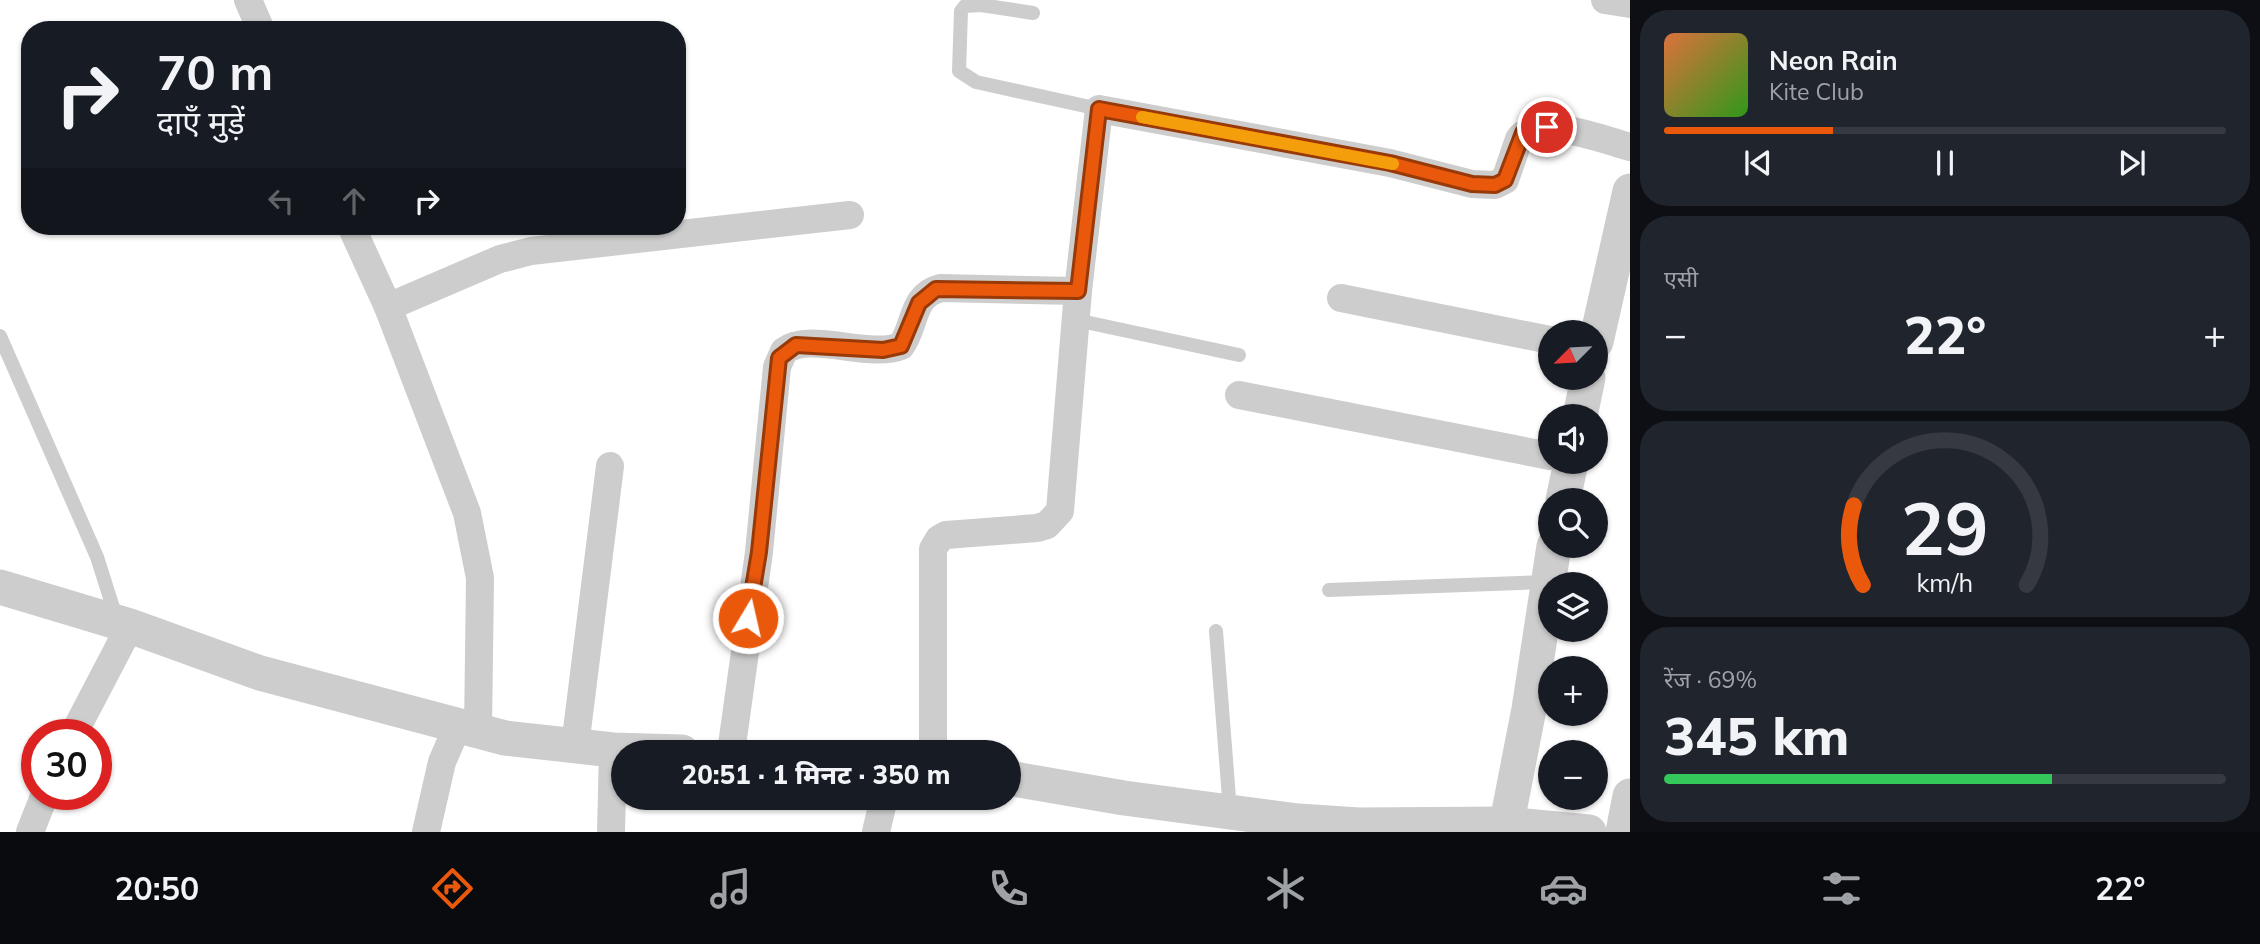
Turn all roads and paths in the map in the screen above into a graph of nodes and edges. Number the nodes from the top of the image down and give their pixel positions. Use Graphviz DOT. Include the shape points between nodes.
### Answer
graph roads {
  1 [pos="248,0"];
  2 [pos="1605,0"];
  3 [pos="1630,4"];
  4 [pos="1033,13"];
  5 [pos="257,21"];
  6 [pos="1099,109"];
  7 [pos="1630,147"];
  8 [pos="1630,191"];
  9 [pos="850,215"];
  10 [pos="686,234"];
  11 [pos="355,235"];
  12 [pos="673,235"];
  13 [pos="1078,291"];
  14 [pos="1341,298"];
  15 [pos="387,307"];
  16 [pos="1076,320"];
  17 [pos="1601,320"];
  18 [pos="0,335"];
  19 [pos="1538,338"];
  20 [pos="1239,355"];
  21 [pos="1239,395"];
  22 [pos="1538,454"];
  23 [pos="610,466"];
  24 [pos="1538,582"];
  25 [pos="0,587"];
  26 [pos="1329,590"];
  27 [pos="124,624"];
  28 [pos="1216,631"];
  29 [pos="1538,642"];
  30 [pos="80,719"];
  31 [pos="468,727"];
  32 [pos="733,740"];
  33 [pos="933,740"];
  34 [pos="575,746"];
  35 [pos="611,750"];
  36 [pos="1021,780"];
  37 [pos="1630,796"];
  38 [pos="39,810"];
  39 [pos="612,810"];
  40 [pos="881,810"];
  41 [pos="1241,820"];
  42 [pos="1505,828"];
  43 [pos="30,832"];
  44 [pos="426,832"];
  45 [pos="611,832"];
  46 [pos="876,832"];
  47 [pos="1590,832"];
  48 [pos="1623,832"];
  1 -- 5 [label="street"];
  2 -- 3 [label="street"];
  4 -- 6 [label="lane" via="965,6 961,11 959,71 976,82"];
  6 -- 7 [label="street" via="1390,163 1486,186 1505,180 1519,139 1528,130 1559,129"];
  6 -- 13 [label="street"];
  8 -- 17 [label="street"];
  9 -- 10 [label="street"];
  11 -- 15 [label="street"];
  12 -- 15 [label="street" via="531,251 500,259"];
  13 -- 16 [label="street"];
  13 -- 32 [label="street" via="941,288 919,303 901,346 883,350 803,344 784,351 777,367 759,552"];
  14 -- 19 [label="street"];
  15 -- 31 [label="street" via="442,444 474,540 481,597"];
  16 -- 20 [label="lane"];
  16 -- 33 [label="street" via="1060,511 1047,525 1027,530 946,535 933,550"];
  18 -- 27 [label="lane"];
  21 -- 22 [label="street"];
  23 -- 34 [label="street"];
  24 -- 26 [label="lane"];
  25 -- 27 [label="street"];
  27 -- 30 [label="street"];
  27 -- 31 [label="street" via="260,673"];
  28 -- 41 [label="lane"];
  29 -- 42 [label="street"];
  31 -- 34 [label="street" via="505,738"];
  31 -- 44 [label="street" via="442,762"];
  34 -- 35 [label="street"];
  36 -- 41 [label="street"];
  37 -- 48 [label="street"];
  38 -- 43 [label="street"];
  39 -- 45 [label="street"];
  40 -- 46 [label="street"];
  41 -- 42 [label="street"];
  42 -- 47 [label="street"];
}
